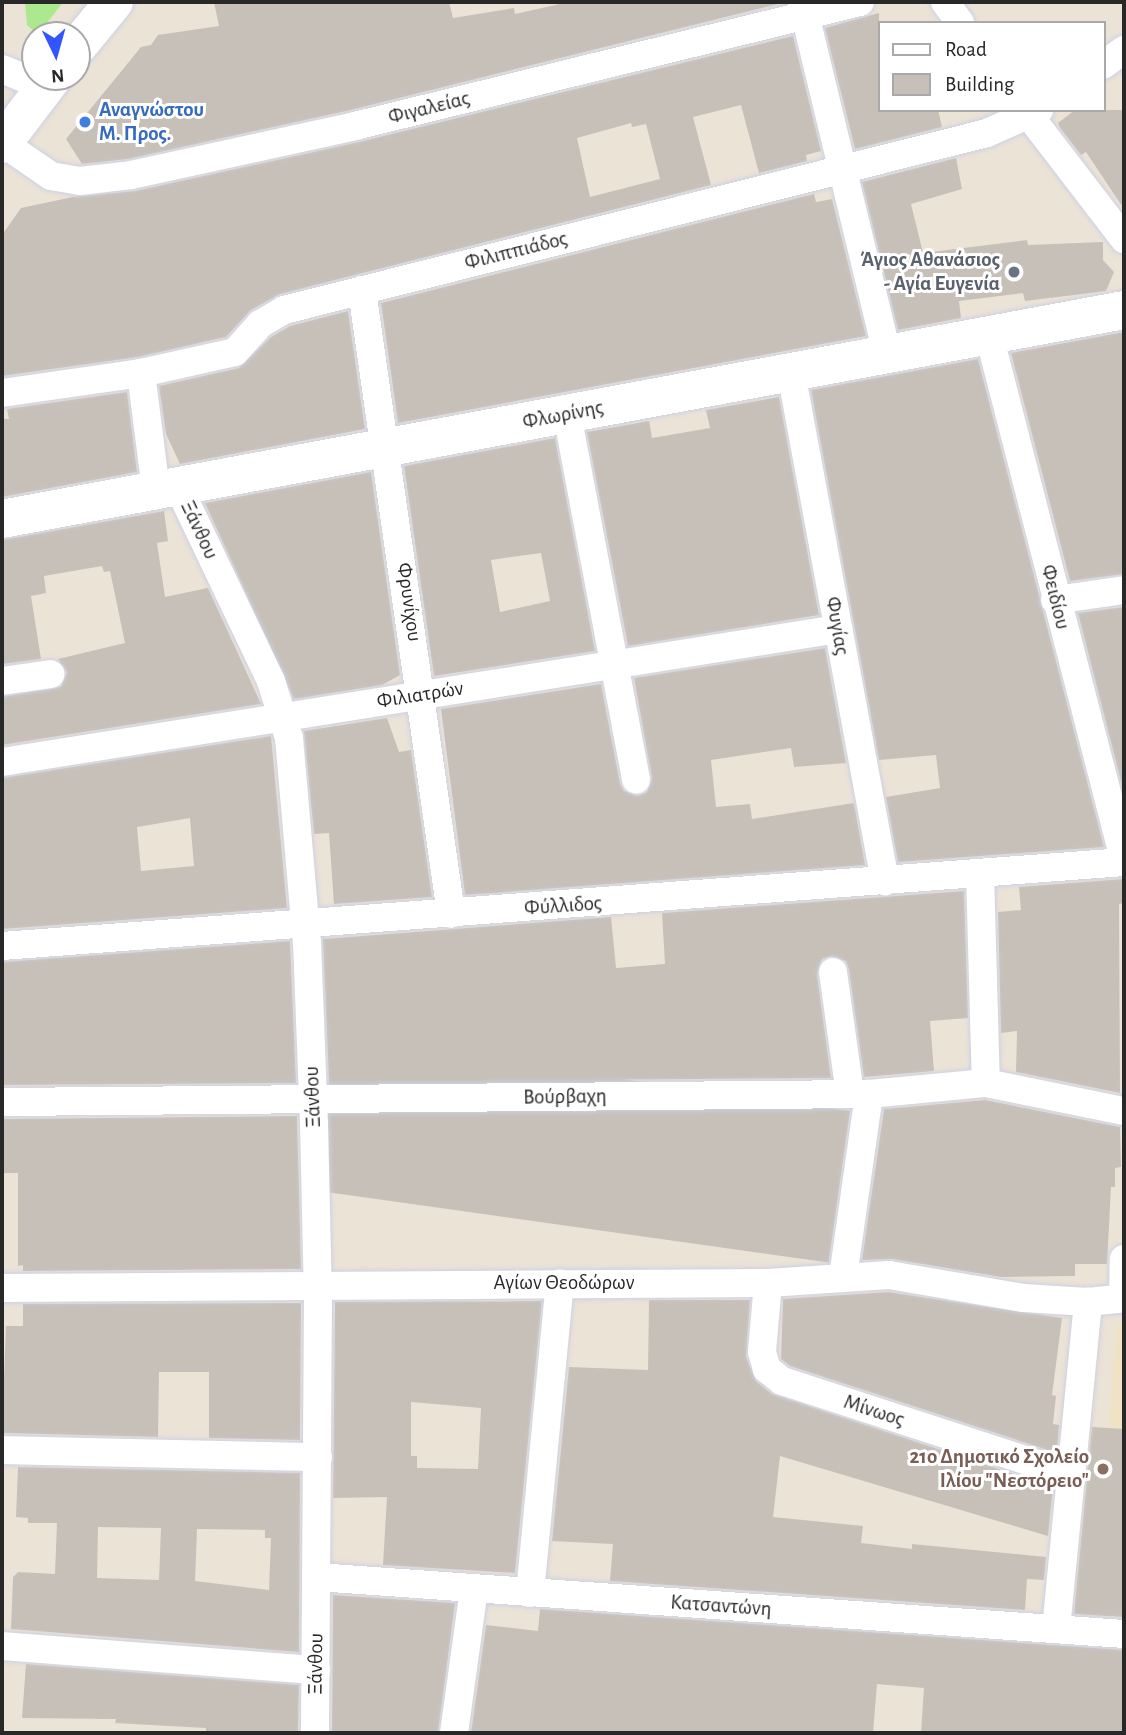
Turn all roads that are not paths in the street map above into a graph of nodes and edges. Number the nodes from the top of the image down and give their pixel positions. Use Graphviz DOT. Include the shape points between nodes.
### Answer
graph roads {
  1 [pos="114,2"];
  2 [pos="860,2"];
  3 [pos="945,2"];
  4 [pos="804,8"];
  5 [pos="959,21"];
  6 [pos="91,30"];
  7 [pos="1124,50"];
  8 [pos="2,62"];
  9 [pos="1105,64"];
  10 [pos="21,70"];
  11 [pos="42,91"];
  12 [pos="1031,112"];
  13 [pos="2,144"];
  14 [pos="841,168"];
  15 [pos="1124,239"];
  16 [pos="362,290"];
  17 [pos="1124,310"];
  18 [pos="989,335"];
  19 [pos="887,354"];
  20 [pos="791,372"];
  21 [pos="141,373"];
  22 [pos="2,393"];
  23 [pos="567,414"];
  24 [pos="387,448"];
  25 [pos="167,489"];
  26 [pos="2,519"];
  27 [pos="1124,590"];
  28 [pos="1055,600"];
  29 [pos="838,629"];
  30 [pos="614,664"];
  31 [pos="51,674"];
  32 [pos="2,681"];
  33 [pos="422,695"];
  34 [pos="285,717"];
  35 [pos="2,762"];
  36 [pos="636,780"];
  37 [pos="1124,860"];
  38 [pos="980,873"];
  39 [pos="885,881"];
  40 [pos="450,914"];
  41 [pos="306,923"];
  42 [pos="2,946"];
  43 [pos="833,972"];
  44 [pos="986,1083"];
  45 [pos="859,1094"];
  46 [pos="313,1101"];
  47 [pos="2,1102"];
  48 [pos="1124,1111"];
  49 [pos="1124,1259"];
  50 [pos="843,1277"];
  51 [pos="560,1283"];
  52 [pos="768,1283"];
  53 [pos="318,1284"];
  54 [pos="2,1288"];
  55 [pos="1124,1298"];
  56 [pos="1088,1302"];
  57 [pos="2,1450"];
  58 [pos="318,1457"];
  59 [pos="1068,1474"];
  60 [pos="317,1577"];
  61 [pos="474,1588"];
  62 [pos="530,1593"];
  63 [pos="1056,1629"];
  64 [pos="1124,1634"];
  65 [pos="2,1646"];
  66 [pos="316,1670"];
  67 [pos="315,1733"];
  68 [pos="454,1733"];
  1 -- 6 [label="street"];
  2 -- 4 [label="street, Φιγαλείας"];
  3 -- 5 [label="street"];
  4 -- 13 [label="street, Φιγαλείας" via="355,126 131,174 80,181 51,176"];
  4 -- 14 [label="street"];
  7 -- 9 [label="street"];
  8 -- 10 [label="street"];
  11 -- 13 [label="street"];
  12 -- 14 [label="street, Φιλιππιάδος" via="987,133"];
  12 -- 15 [label="street"];
  14 -- 16 [label="street, Φιλιππιάδος"];
  14 -- 19 [label="street"];
  16 -- 21 [label="street, Φιλιππιάδος" via="284,310 260,324 235,352"];
  16 -- 24 [label="street, Φρυνίχου"];
  17 -- 18 [label="street, Φλωρίνης"];
  18 -- 19 [label="street, Φλωρίνης"];
  18 -- 28 [label="street, Φειδίου"];
  19 -- 20 [label="street, Φλωρίνης"];
  20 -- 23 [label="street, Φλωρίνης"];
  20 -- 29 [label="street, Φυγίας"];
  21 -- 22 [label="street, Φιλιππιάδος"];
  21 -- 25 [label="street, Ξάνθου"];
  23 -- 24 [label="street, Φλωρίνης"];
  23 -- 30 [label="street"];
  24 -- 25 [label="street, Φλωρίνης"];
  24 -- 33 [label="street, Φρυνίχου"];
  25 -- 26 [label="street, Φλωρίνης"];
  25 -- 34 [label="street, Ξάνθου"];
  27 -- 28 [label="street"];
  28 -- 37 [label="street, Φειδίου"];
  29 -- 30 [label="street, Φιλιατρών"];
  29 -- 39 [label="street, Φυγίας"];
  30 -- 33 [label="street, Φιλιατρών"];
  30 -- 36 [label="street"];
  31 -- 32 [label="street"];
  33 -- 34 [label="street, Φιλιατρών"];
  33 -- 40 [label="street, Φρυνίχου"];
  34 -- 35 [label="street, Φιλιατρών"];
  34 -- 41 [label="street, Ξάνθου"];
  37 -- 38 [label="street, Φύλλιδος"];
  38 -- 39 [label="street, Φύλλιδος"];
  38 -- 44 [label="street"];
  39 -- 40 [label="street, Φύλλιδος"];
  40 -- 41 [label="street, Φύλλιδος"];
  41 -- 42 [label="street, Φύλλιδος"];
  41 -- 46 [label="street, Ξάνθου"];
  43 -- 45 [label="street"];
  44 -- 45 [label="street, Βούρβαχη"];
  44 -- 48 [label="street, Βούρβαχη"];
  45 -- 46 [label="street, Βούρβαχη"];
  45 -- 50 [label="street"];
  46 -- 47 [label="street, Βούρβαχη"];
  46 -- 53 [label="street, Ξάνθου"];
  49 -- 55 [label="street"];
  50 -- 52 [label="street, Αγίων Θεοδώρων"];
  50 -- 56 [label="street, Αγίων Θεοδώρων" via="889,1275 1024,1298"];
  51 -- 52 [label="street, Αγίων Θεοδώρων"];
  51 -- 53 [label="street, Αγίων Θεοδώρων"];
  51 -- 62 [label="street"];
  52 -- 59 [label="street, Μίνωος" via="762,1352 767,1369 782,1381"];
  53 -- 54 [label="street, Αγίων Θεοδώρων"];
  53 -- 58 [label="street, Ξάνθου"];
  55 -- 56 [label="street, Αγίων Θεοδώρων"];
  56 -- 59 [label="street"];
  57 -- 58 [label="street"];
  58 -- 60 [label="street, Ξάνθου"];
  59 -- 63 [label="street"];
  60 -- 61 [label="street, Κατσαντώνη"];
  60 -- 66 [label="street, Ξάνθου"];
  61 -- 62 [label="street, Κατσαντώνη"];
  61 -- 68 [label="street"];
  62 -- 63 [label="street, Κατσαντώνη"];
  63 -- 64 [label="street, Κατσαντώνη"];
  65 -- 66 [label="street"];
  66 -- 67 [label="street, Ξάνθου"];
}
